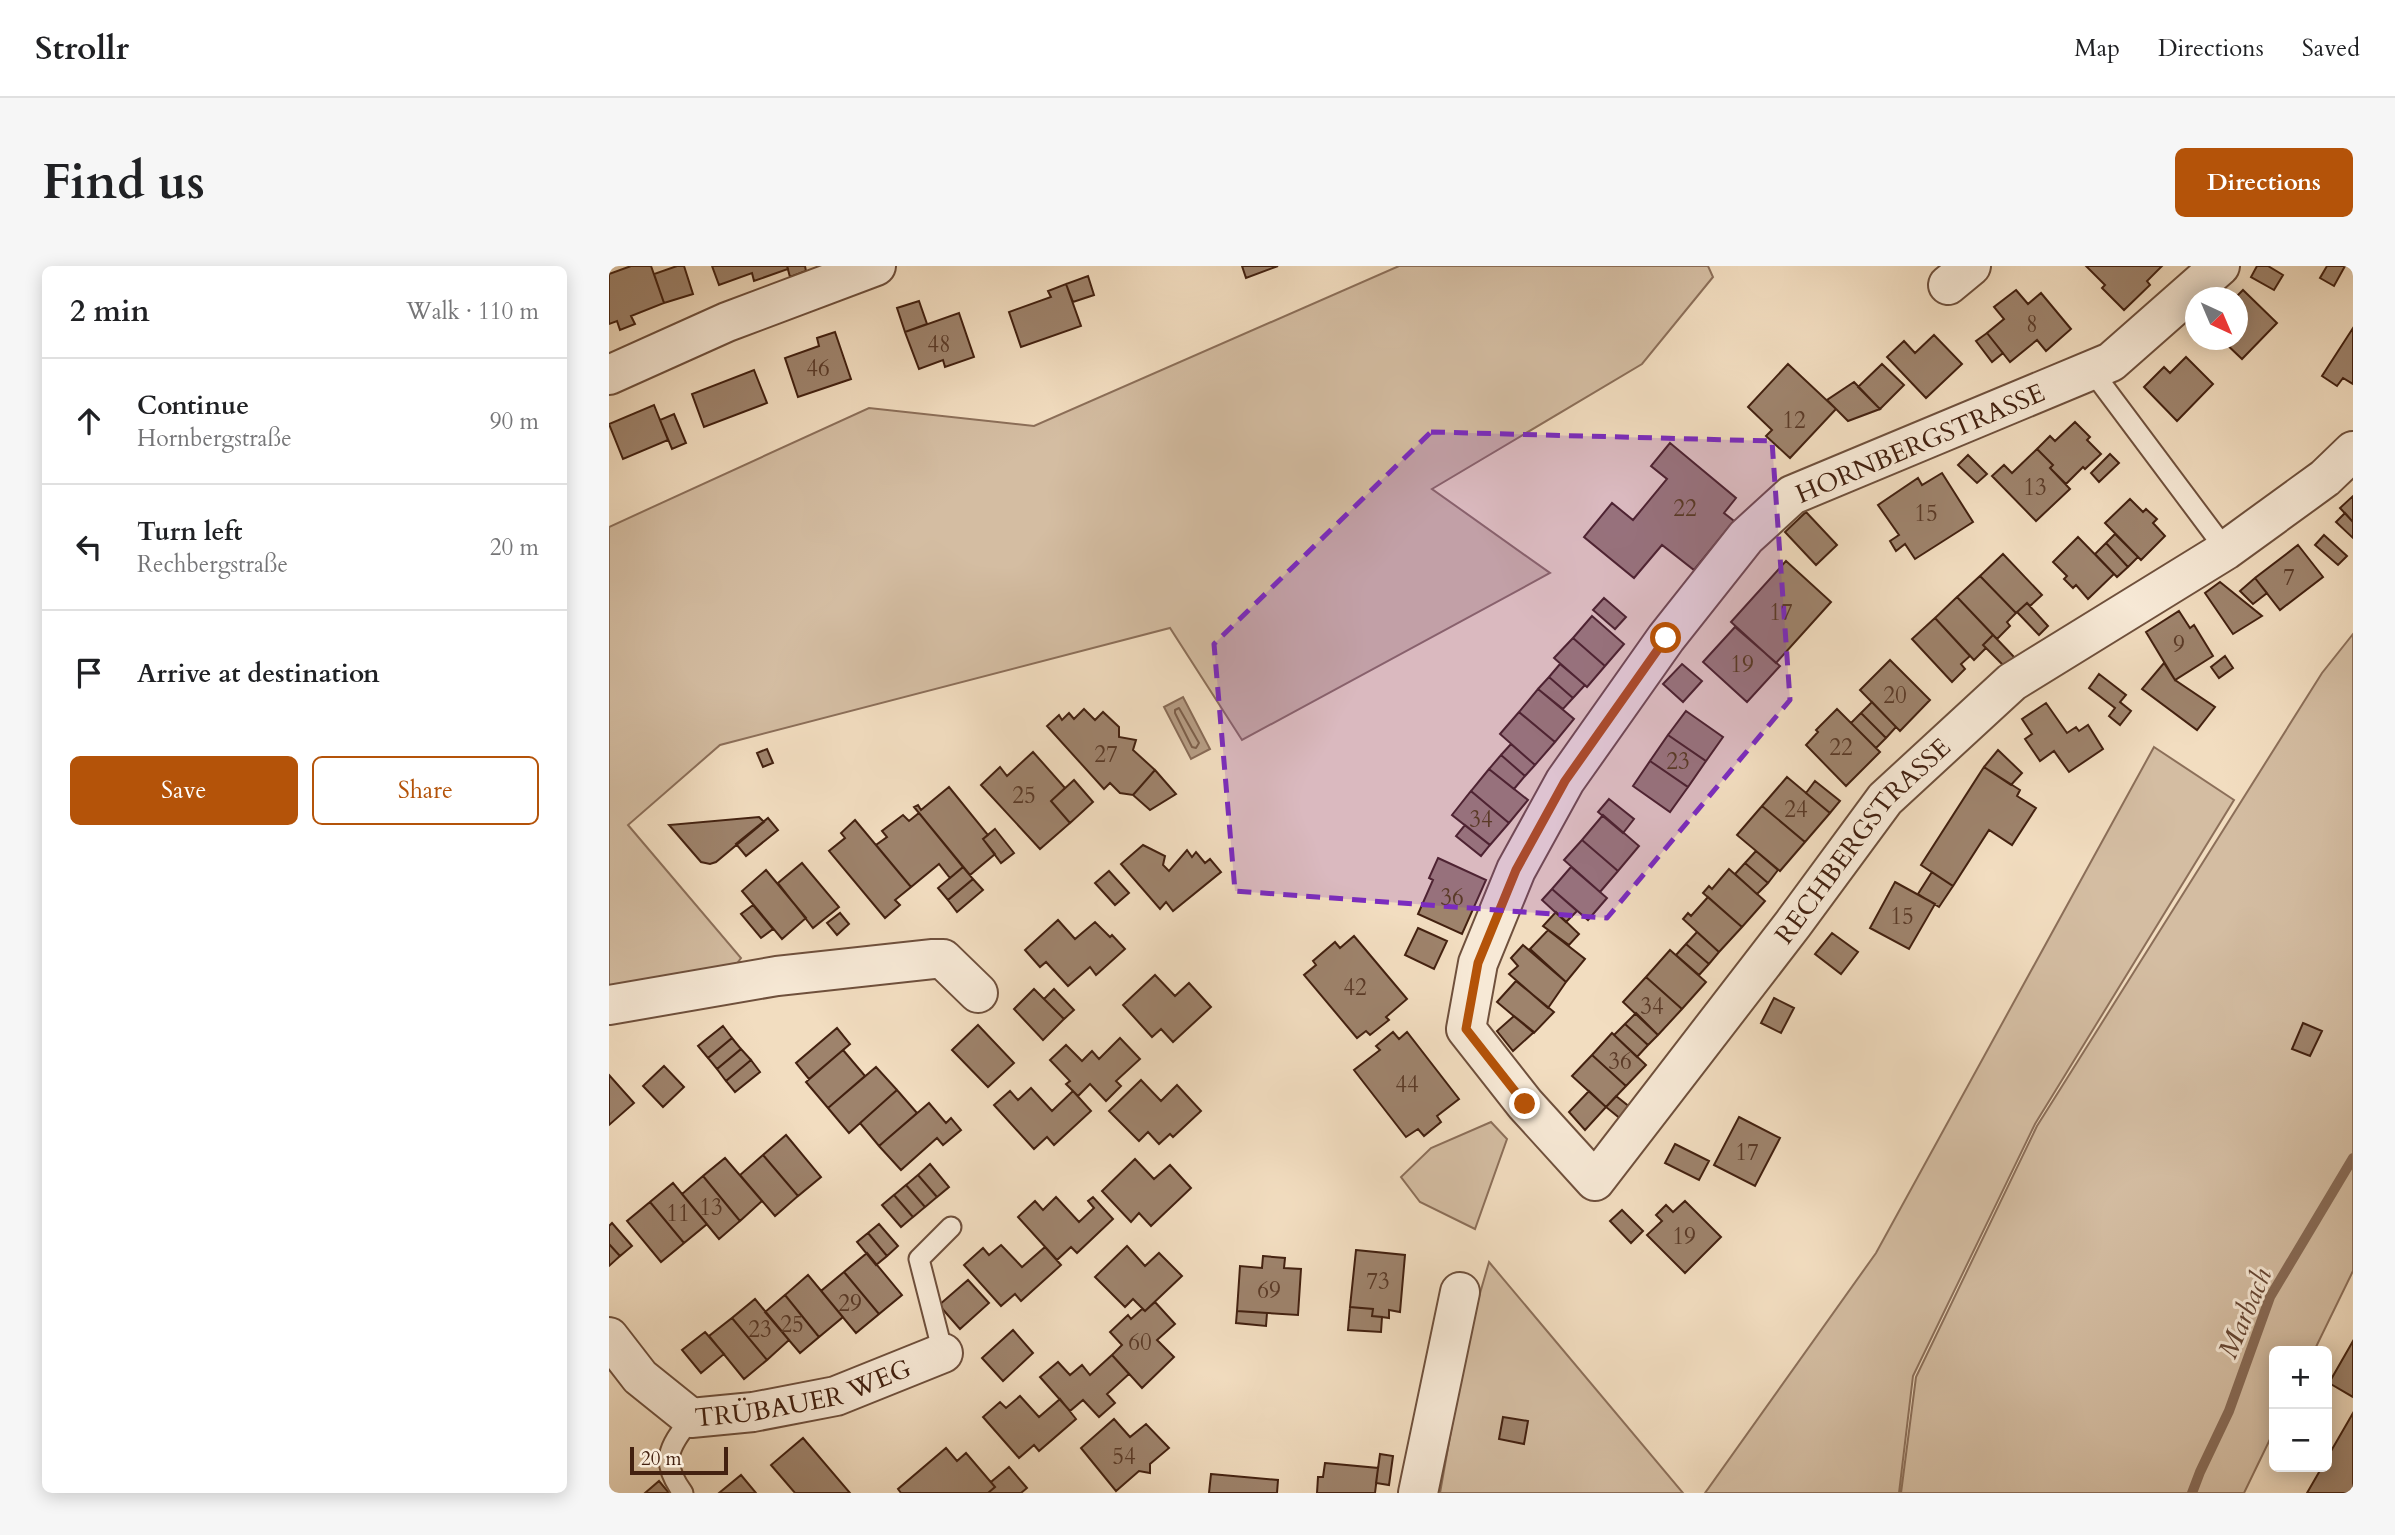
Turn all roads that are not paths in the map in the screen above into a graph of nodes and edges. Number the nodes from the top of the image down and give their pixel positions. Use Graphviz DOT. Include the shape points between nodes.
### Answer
graph roads {
  1 [pos="876,266"];
  2 [pos="2220,266"];
  3 [pos="2092,371"];
  4 [pos="609,375"];
  5 [pos="2353,451"];
  6 [pos="2226,550"];
  7 [pos="978,993"];
  8 [pos="609,1005"];
  9 [pos="1466,1029"];
  10 [pos="951,1227"];
  11 [pos="1459,1292"];
  12 [pos="609,1337"];
  13 [pos="943,1353"];
  14 [pos="691,1418"];
  15 [pos="683,1493"];
  16 [pos="1418,1493"];
  1 -- 4 [label="street" via="727,322"];
  2 -- 3 [label="street, HORNBERGSTRASSE" via="2111,362"];
  3 -- 6 [label="lane"];
  3 -- 9 [label="street, HORNBERGSTRASSE" via="1792,495 1746,537 1666,638 1565,781 1516,870 1478,963"];
  5 -- 6 [label="street, RECHBERGSTRASSE" via="2325,478"];
  6 -- 9 [label="street, RECHBERGSTRASSE" via="2012,682 1885,799 1595,1181 1525,1104"];
  7 -- 8 [label="street" via="943,959 933,959 776,975"];
  10 -- 13 [label="lane" via="919,1259"];
  11 -- 16 [label="street"];
  12 -- 14 [label="street, TRÜBAUER WEG" via="640,1377"];
  13 -- 14 [label="street, TRÜBAUER WEG" via="836,1396"];
  14 -- 15 [label="lane" via="673,1443 668,1466"];
}
